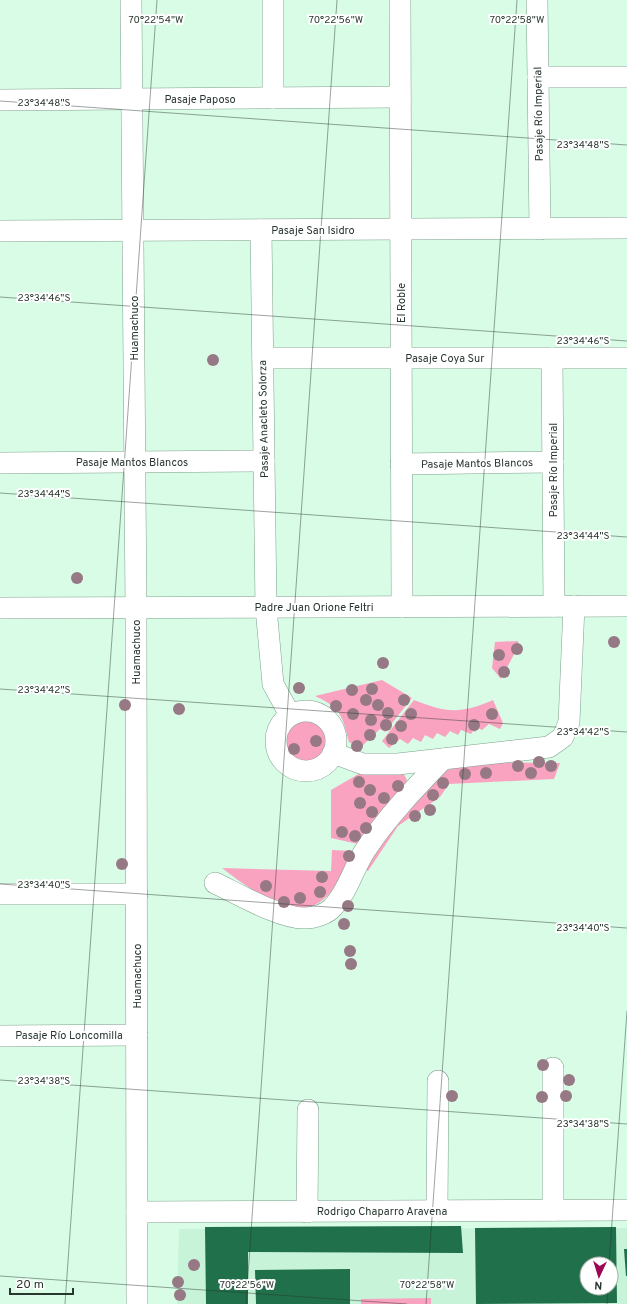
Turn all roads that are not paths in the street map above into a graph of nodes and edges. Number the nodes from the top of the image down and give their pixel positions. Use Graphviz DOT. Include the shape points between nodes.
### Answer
graph roads {
  1 [pos="131,0"];
  2 [pos="273,0"];
  3 [pos="400,0"];
  4 [pos="537,0"];
  5 [pos="627,76"];
  6 [pos="538,77"];
  7 [pos="400,97"];
  8 [pos="273,98"];
  9 [pos="132,99"];
  10 [pos="0,100"];
  11 [pos="627,228"];
  12 [pos="401,229"];
  13 [pos="540,229"];
  14 [pos="261,230"];
  15 [pos="0,231"];
  16 [pos="133,231"];
  17 [pos="262,358"];
  18 [pos="401,358"];
  19 [pos="552,358"];
  20 [pos="627,358"];
  21 [pos="264,461"];
  22 [pos="135,462"];
  23 [pos="553,462"];
  24 [pos="0,463"];
  25 [pos="401,464"];
  26 [pos="554,606"];
  27 [pos="574,606"];
  28 [pos="627,606"];
  29 [pos="402,607"];
  30 [pos="0,608"];
  31 [pos="136,608"];
  32 [pos="266,608"];
  33 [pos="290,715"];
  34 [pos="333,754"];
  35 [pos="443,759"];
  36 [pos="215,883"];
  37 [pos="0,894"];
  38 [pos="137,894"];
  39 [pos="137,1035"];
  40 [pos="0,1036"];
  41 [pos="553,1068"];
  42 [pos="438,1081"];
  43 [pos="308,1110"];
  44 [pos="553,1210"];
  45 [pos="627,1210"];
  46 [pos="437,1211"];
  47 [pos="137,1212"];
  48 [pos="307,1212"];
  49 [pos="137,1304"];
  1 -- 9 [label="street, Huamachuco"];
  2 -- 8 [label="street"];
  3 -- 7 [label="street, El Roble"];
  4 -- 6 [label="street, Pasaje Río Imperial"];
  5 -- 6 [label="street"];
  6 -- 13 [label="street, Pasaje Río Imperial"];
  7 -- 8 [label="street, Pasaje Paposo"];
  7 -- 12 [label="street, El Roble"];
  8 -- 9 [label="street, Pasaje Paposo"];
  9 -- 10 [label="street, Pasaje Paposo"];
  9 -- 16 [label="street, Huamachuco"];
  11 -- 13 [label="street, Pasaje San Isidro"];
  12 -- 13 [label="street, Pasaje San Isidro"];
  12 -- 14 [label="street, Pasaje San Isidro"];
  12 -- 18 [label="street, El Roble"];
  14 -- 16 [label="street, Pasaje San Isidro"];
  14 -- 17 [label="street, Pasaje Anacleto Solorza"];
  15 -- 16 [label="street, Pasaje San Isidro"];
  16 -- 22 [label="street, Huamachuco"];
  17 -- 18 [label="street, Pasaje Coya Sur"];
  17 -- 21 [label="street, Pasaje Anacleto Solorza"];
  18 -- 19 [label="street, Pasaje Coya Sur"];
  18 -- 25 [label="street, El Roble"];
  19 -- 20 [label="street, Pasaje Coya Sur"];
  19 -- 23 [label="street, Pasaje Río Imperial"];
  21 -- 22 [label="street, Pasaje Mantos Blancos"];
  21 -- 32 [label="street, Pasaje Anacleto Solorza"];
  22 -- 24 [label="street, Pasaje Mantos Blancos"];
  22 -- 31 [label="street, Huamachuco"];
  23 -- 25 [label="street, Pasaje Mantos Blancos"];
  23 -- 26 [label="street, Pasaje Río Imperial"];
  25 -- 29 [label="street, El Roble"];
  26 -- 27 [label="street, Padre Juan Orione Feltri"];
  26 -- 29 [label="street, Padre Juan Orione Feltri"];
  27 -- 28 [label="street, Padre Juan Orione Feltri"];
  27 -- 35 [label="street" via="569,722 563,737 549,747"];
  29 -- 32 [label="street, Padre Juan Orione Feltri"];
  30 -- 31 [label="street, Padre Juan Orione Feltri"];
  31 -- 32 [label="street, Padre Juan Orione Feltri"];
  31 -- 38 [label="street, Huamachuco"];
  32 -- 33 [label="street, Pasaje Anacleto Solorza" via="273,684"];
  33 -- 34 [label="street" via="309,711 327,719 333,726 336,736"];
  33 -- 34 [label="street" via="279,729 277,738 277,747 286,762 303,770 312,770 324,764"];
  34 -- 35 [label="street" via="363,764 398,764"];
  35 -- 36 [label="street" via="407,795 385,822 364,851 345,891 332,909 318,916 305,918 288,915"];
  37 -- 38 [label="street"];
  38 -- 39 [label="street, Huamachuco"];
  39 -- 40 [label="street, Pasaje Río Loncomilla"];
  39 -- 47 [label="street, Huamachuco"];
  41 -- 44 [label="street"];
  42 -- 46 [label="street"];
  43 -- 48 [label="street"];
  44 -- 45 [label="street, Rodrigo Chaparro Aravena"];
  44 -- 46 [label="street, Rodrigo Chaparro Aravena"];
  46 -- 48 [label="street, Rodrigo Chaparro Aravena"];
  47 -- 48 [label="street, Rodrigo Chaparro Aravena"];
  47 -- 49 [label="street, Huamachuco"];
}
